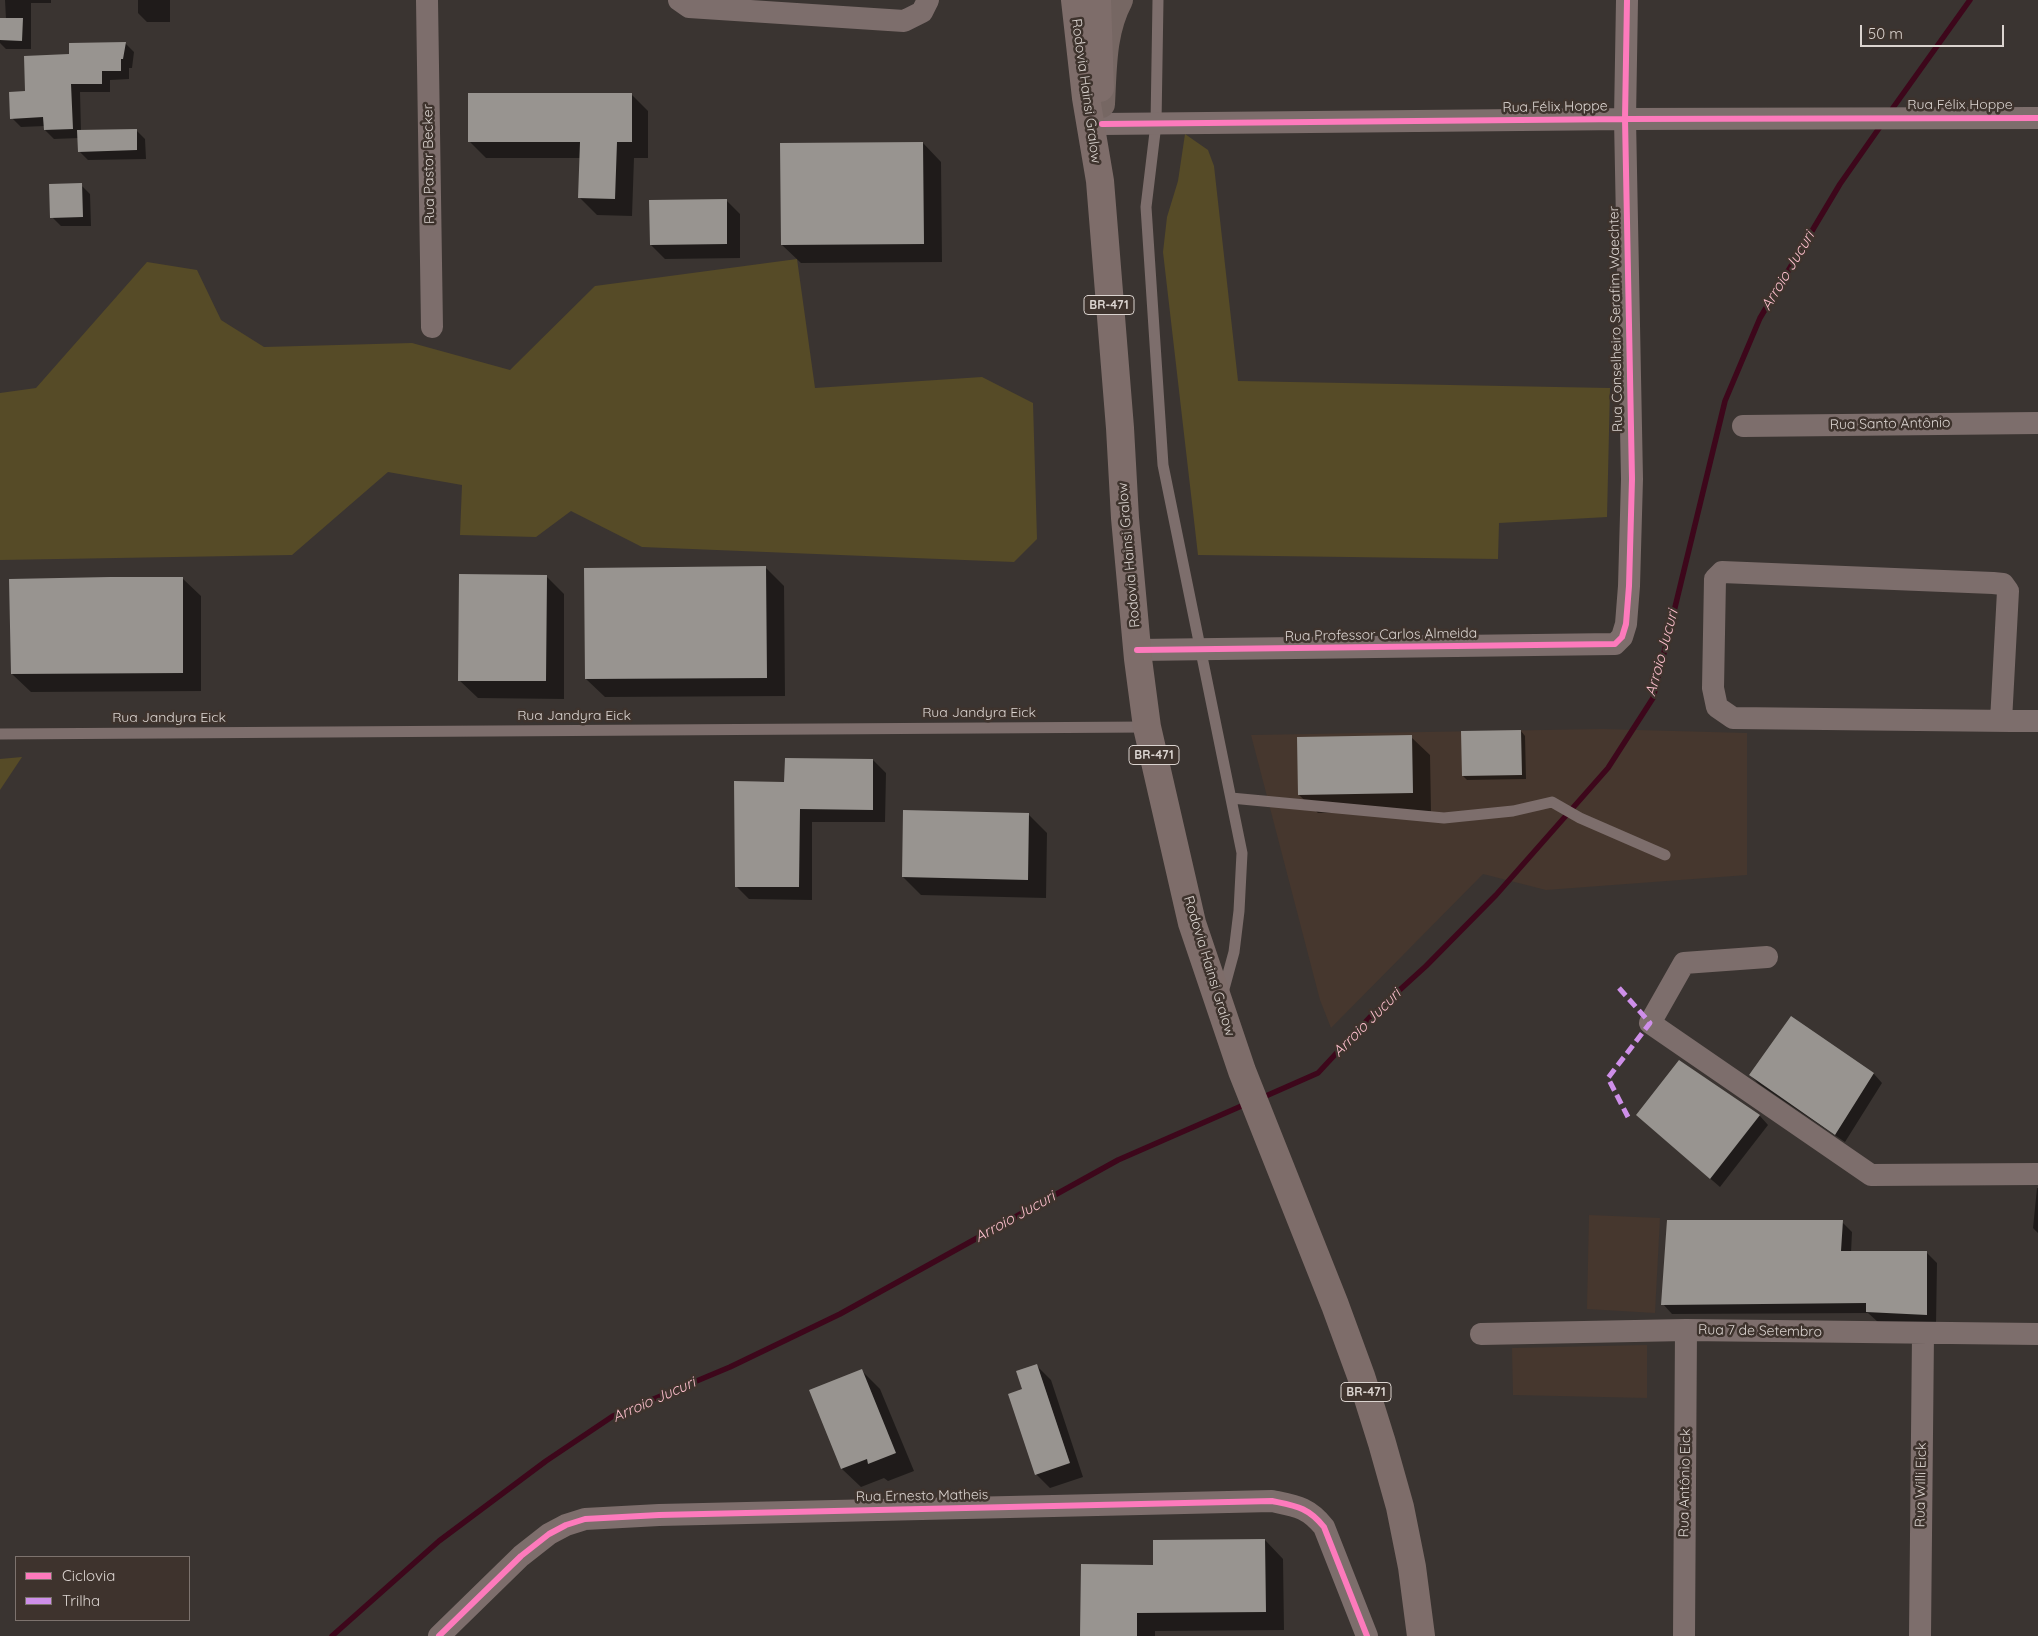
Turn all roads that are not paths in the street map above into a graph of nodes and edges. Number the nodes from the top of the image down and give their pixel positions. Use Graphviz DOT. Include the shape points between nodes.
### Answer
graph roads {
  1 [pos="427,0"];
  2 [pos="679,0"];
  3 [pos="928,0"];
  4 [pos="1070,0"];
  5 [pos="1075,0"];
  6 [pos="1097,0"];
  7 [pos="1119,0"];
  8 [pos="1158,0"];
  9 [pos="1626,0"];
  10 [pos="1077,32"];
  11 [pos="1102,114"];
  12 [pos="2038,118"];
  13 [pos="1624,119"];
  14 [pos="1156,124"];
  15 [pos="1100,181"];
  16 [pos="432,327"];
  17 [pos="2038,423"];
  18 [pos="1743,426"];
  19 [pos="1622,637"];
  20 [pos="1137,650"];
  21 [pos="1201,650"];
  22 [pos="2000,721"];
  23 [pos="2038,721"];
  24 [pos="1147,727"];
  25 [pos="0,734"];
  26 [pos="1231,798"];
  27 [pos="1665,855"];
  28 [pos="1767,957"];
  29 [pos="1220,1005"];
  30 [pos="2038,1174"];
  31 [pos="1686,1330"];
  32 [pos="1481,1334"];
  33 [pos="1923,1334"];
  34 [pos="2038,1334"];
  35 [pos="439,1636"];
  36 [pos="1367,1636"];
  37 [pos="1420,1636"];
  38 [pos="1684,1636"];
  39 [pos="1920,1636"];
  1 -- 16 [label="street, Rua Pastor Becker"];
  2 -- 3 [label="street" via="689,7 904,21 922,12"];
  4 -- 10 [label="main road"];
  5 -- 10 [label="main road, Rodovia Hainsi Gralow / BR-471"];
  6 -- 11 [label="main road, Rodovia Hainsi Gralow / BR-471"];
  7 -- 11 [label="main road" via="1105,39"];
  8 -- 14 [label="lane"];
  9 -- 13 [label="street, Rua Conselheiro Serafim Waechter"];
  10 -- 15 [label="main road, Rodovia Hainsi Gralow / BR-471"];
  11 -- 14 [label="street, Rua Félix Hoppe"];
  11 -- 15 [label="main road, Rodovia Hainsi Gralow / BR-471"];
  12 -- 13 [label="street, Rua Félix Hoppe"];
  13 -- 14 [label="street, Rua Félix Hoppe"];
  13 -- 19 [label="street, Rua Conselheiro Serafim Waechter" via="1632,479 1629,586"];
  14 -- 21 [label="lane" via="1146,206 1163,465"];
  15 -- 20 [label="main road, Rodovia Hainsi Gralow / BR-471"];
  17 -- 18 [label="street, Rua Santo Antônio"];
  19 -- 21 [label="street, Rua Professor Carlos Almeida" via="1615,644"];
  20 -- 21 [label="street, Rua Professor Carlos Almeida"];
  20 -- 24 [label="main road, Rodovia Hainsi Gralow / BR-471"];
  21 -- 26 [label="lane"];
  22 -- 22 [label="street" via="1733,718 1717,707 1714,688 1715,579 1722,572 2003,584 2008,591"];
  22 -- 23 [label="street"];
  24 -- 25 [label="lane, Rua Jandyra Eick"];
  24 -- 29 [label="main road, Rodovia Hainsi Gralow / BR-471" via="1192,922"];
  26 -- 27 [label="lane" via="1444,818 1512,811 1552,802 1580,818"];
  26 -- 29 [label="lane" via="1242,853 1239,911 1234,952"];
  28 -- 30 [label="street" via="1684,963 1650,1023 1871,1175"];
  29 -- 37 [label="main road, Rodovia Hainsi Gralow / BR-471" via="1242,1071 1358,1367 1400,1507"];
  31 -- 32 [label="street, Rua 7 de Setembro"];
  31 -- 33 [label="street, Rua 7 de Setembro"];
  31 -- 38 [label="street, Rua Antônio Eick"];
  33 -- 34 [label="street, Rua 7 de Setembro"];
  33 -- 39 [label="street, Rua Willi Eick"];
  35 -- 36 [label="street, Rua Ernesto Matheis" via="537,1542 566,1525 586,1519 1272,1501 1300,1506 1324,1527"];
}
